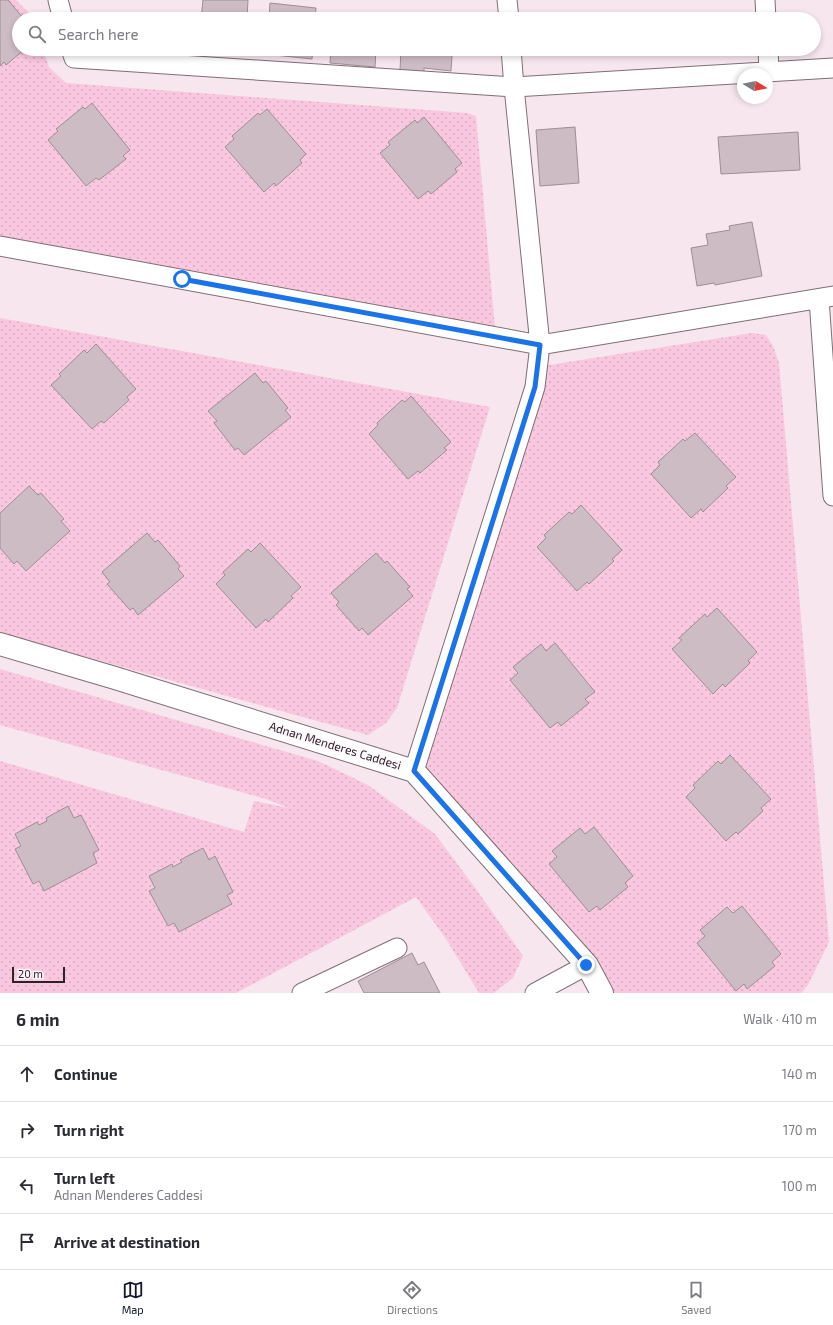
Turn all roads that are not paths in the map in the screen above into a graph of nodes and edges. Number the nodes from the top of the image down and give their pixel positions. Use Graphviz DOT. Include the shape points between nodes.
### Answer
graph roads {
  1 [pos="58,0"];
  2 [pos="507,0"];
  3 [pos="765,0"];
  4 [pos="62,12"];
  5 [pos="508,12"];
  6 [pos="766,12"];
  7 [pos="73,56"];
  8 [pos="512,56"];
  9 [pos="768,56"];
  10 [pos="769,68"];
  11 [pos="833,68"];
  12 [pos="773,72"];
  13 [pos="737,74"];
  14 [pos="514,87"];
  15 [pos="0,246"];
  16 [pos="826,298"];
  17 [pos="540,345"];
  18 [pos="833,490"];
  19 [pos="833,496"];
  20 [pos="0,644"];
  21 [pos="414,771"];
  22 [pos="397,948"];
  23 [pos="586,965"];
  24 [pos="302,993"];
  25 [pos="535,993"];
  26 [pos="602,993"];
  1 -- 4 [label="street"];
  2 -- 5 [label="street"];
  3 -- 6 [label="street"];
  7 -- 14 [label="street"];
  8 -- 14 [label="street"];
  9 -- 10 [label="street"];
  11 -- 12 [label="street"];
  13 -- 14 [label="street"];
  14 -- 17 [label="street"];
  15 -- 17 [label="street"];
  16 -- 17 [label="street"];
  16 -- 18 [label="street"];
  17 -- 21 [label="street" via="535,387"];
  18 -- 19 [label="street"];
  20 -- 21 [label="street, Adnan Menderes Caddesi"];
  21 -- 23 [label="street, Adnan Menderes Caddesi"];
  22 -- 24 [label="street"];
  23 -- 25 [label="street"];
  23 -- 26 [label="street, Adnan Menderes Caddesi"];
}
